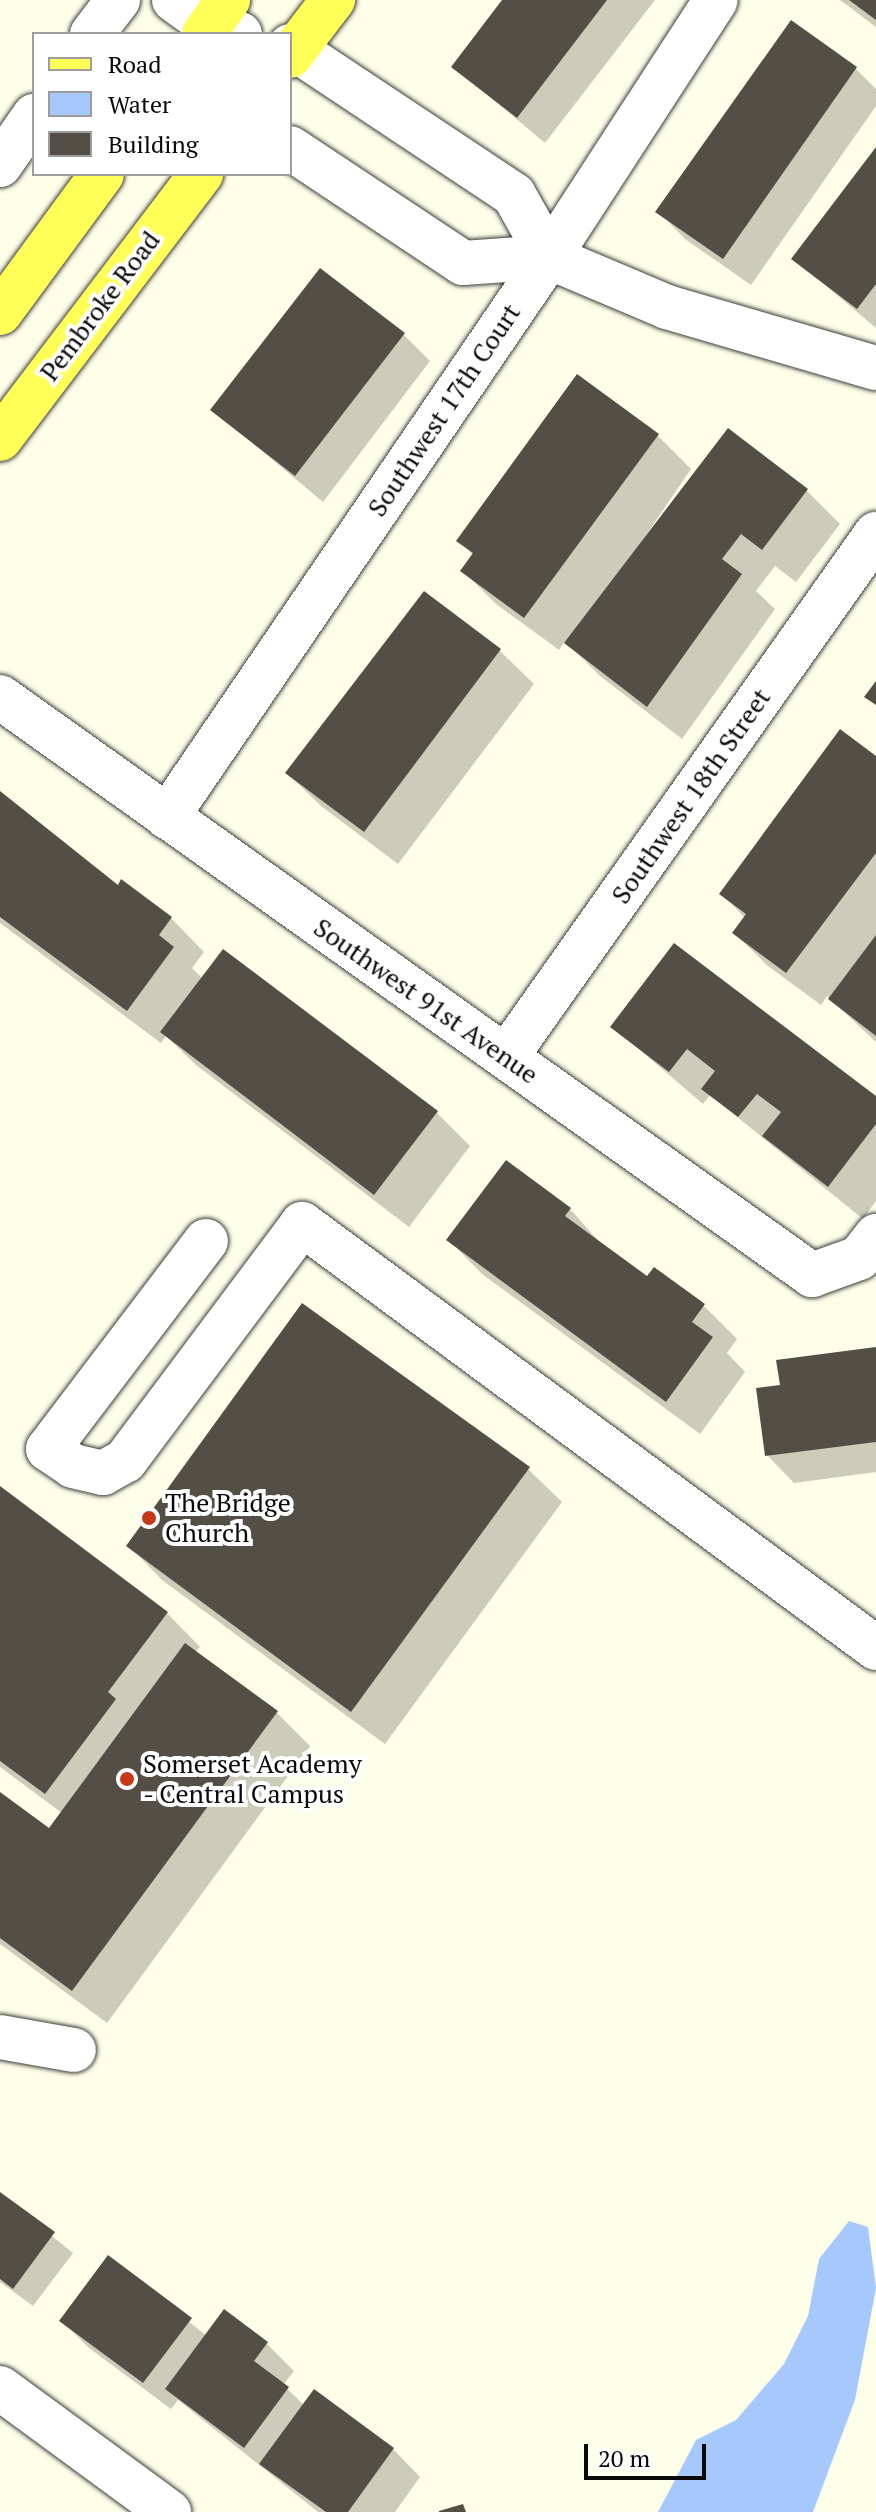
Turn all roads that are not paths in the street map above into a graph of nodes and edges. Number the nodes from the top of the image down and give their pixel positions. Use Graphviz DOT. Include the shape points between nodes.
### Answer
graph roads {
  1 [pos="118,0"];
  2 [pos="174,0"];
  3 [pos="333,0"];
  4 [pos="716,0"];
  5 [pos="219,26"];
  6 [pos="94,32"];
  7 [pos="292,50"];
  8 [pos="32,119"];
  9 [pos="292,149"];
  10 [pos="0,165"];
  11 [pos="101,176"];
  12 [pos="199,176"];
  13 [pos="549,257"];
  14 [pos="0,313"];
  15 [pos="876,368"];
  16 [pos="0,439"];
  17 [pos="876,534"];
  18 [pos="0,697"];
  19 [pos="167,817"];
  20 [pos="506,1057"];
  21 [pos="206,1241"];
  22 [pos="867,1247"];
  23 [pos="876,1648"];
  24 [pos="0,2037"];
  25 [pos="74,2050"];
  26 [pos="0,2388"];
  27 [pos="169,2512"];
  1 -- 6 [label="street"];
  2 -- 5 [label="street"];
  3 -- 7 [label="main road"];
  4 -- 13 [label="street, Southwest 17th Court"];
  7 -- 13 [label="street" via="514,195"];
  8 -- 10 [label="street"];
  9 -- 13 [label="street" via="463,263"];
  11 -- 14 [label="main road"];
  12 -- 16 [label="main road, Pembroke Road"];
  13 -- 15 [label="street" via="667,307"];
  13 -- 19 [label="street, Southwest 17th Court"];
  17 -- 20 [label="street, Southwest 18th Street"];
  18 -- 19 [label="street, Southwest 91st Avenue"];
  19 -- 20 [label="street, Southwest 91st Avenue"];
  20 -- 22 [label="street, Southwest 91st Avenue" via="812,1275"];
  21 -- 23 [label="street" via="48,1449 73,1466 103,1473 125,1461 302,1224"];
  24 -- 25 [label="street"];
  26 -- 27 [label="street"];
}
